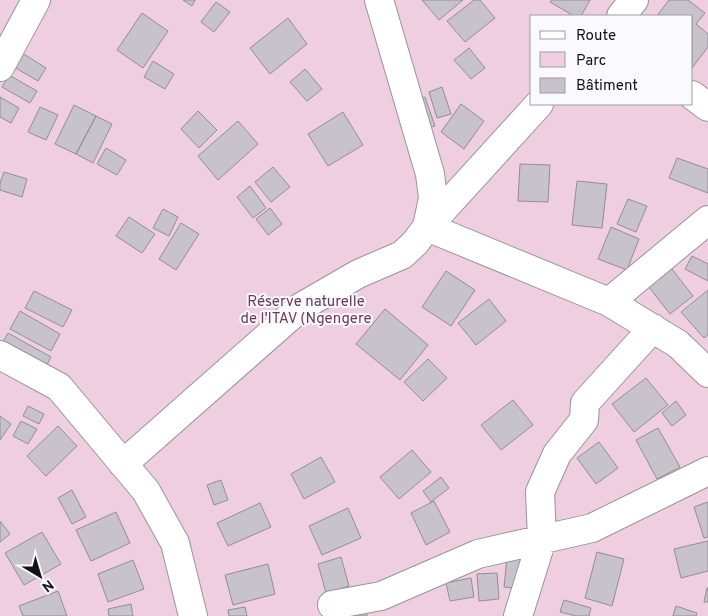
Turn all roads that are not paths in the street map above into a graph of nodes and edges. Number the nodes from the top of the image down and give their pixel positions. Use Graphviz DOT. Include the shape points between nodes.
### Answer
graph roads {
  1 [pos="36,0"];
  2 [pos="379,0"];
  3 [pos="634,0"];
  4 [pos="621,15"];
  5 [pos="0,66"];
  6 [pos="693,96"];
  7 [pos="538,105"];
  8 [pos="708,107"];
  9 [pos="708,220"];
  10 [pos="427,227"];
  11 [pos="609,302"];
  12 [pos="653,328"];
  13 [pos="0,355"];
  14 [pos="708,373"];
  15 [pos="123,464"];
  16 [pos="708,471"];
  17 [pos="542,539"];
  18 [pos="332,605"];
  19 [pos="193,616"];
  20 [pos="518,616"];
  1 -- 5 [label="street"];
  2 -- 10 [label="street" via="430,174 433,198"];
  3 -- 4 [label="street"];
  6 -- 8 [label="street"];
  7 -- 10 [label="street"];
  9 -- 11 [label="street"];
  10 -- 11 [label="street"];
  10 -- 15 [label="street" via="402,255 358,274 301,307"];
  11 -- 12 [label="street"];
  12 -- 14 [label="street" via="678,344"];
  12 -- 17 [label="street" via="585,403 584,420 557,454 540,492"];
  13 -- 15 [label="street" via="59,387"];
  15 -- 19 [label="street" via="146,491 175,543"];
  16 -- 17 [label="street" via="592,528"];
  17 -- 18 [label="street" via="478,554 382,596"];
  17 -- 20 [label="street"];
}
